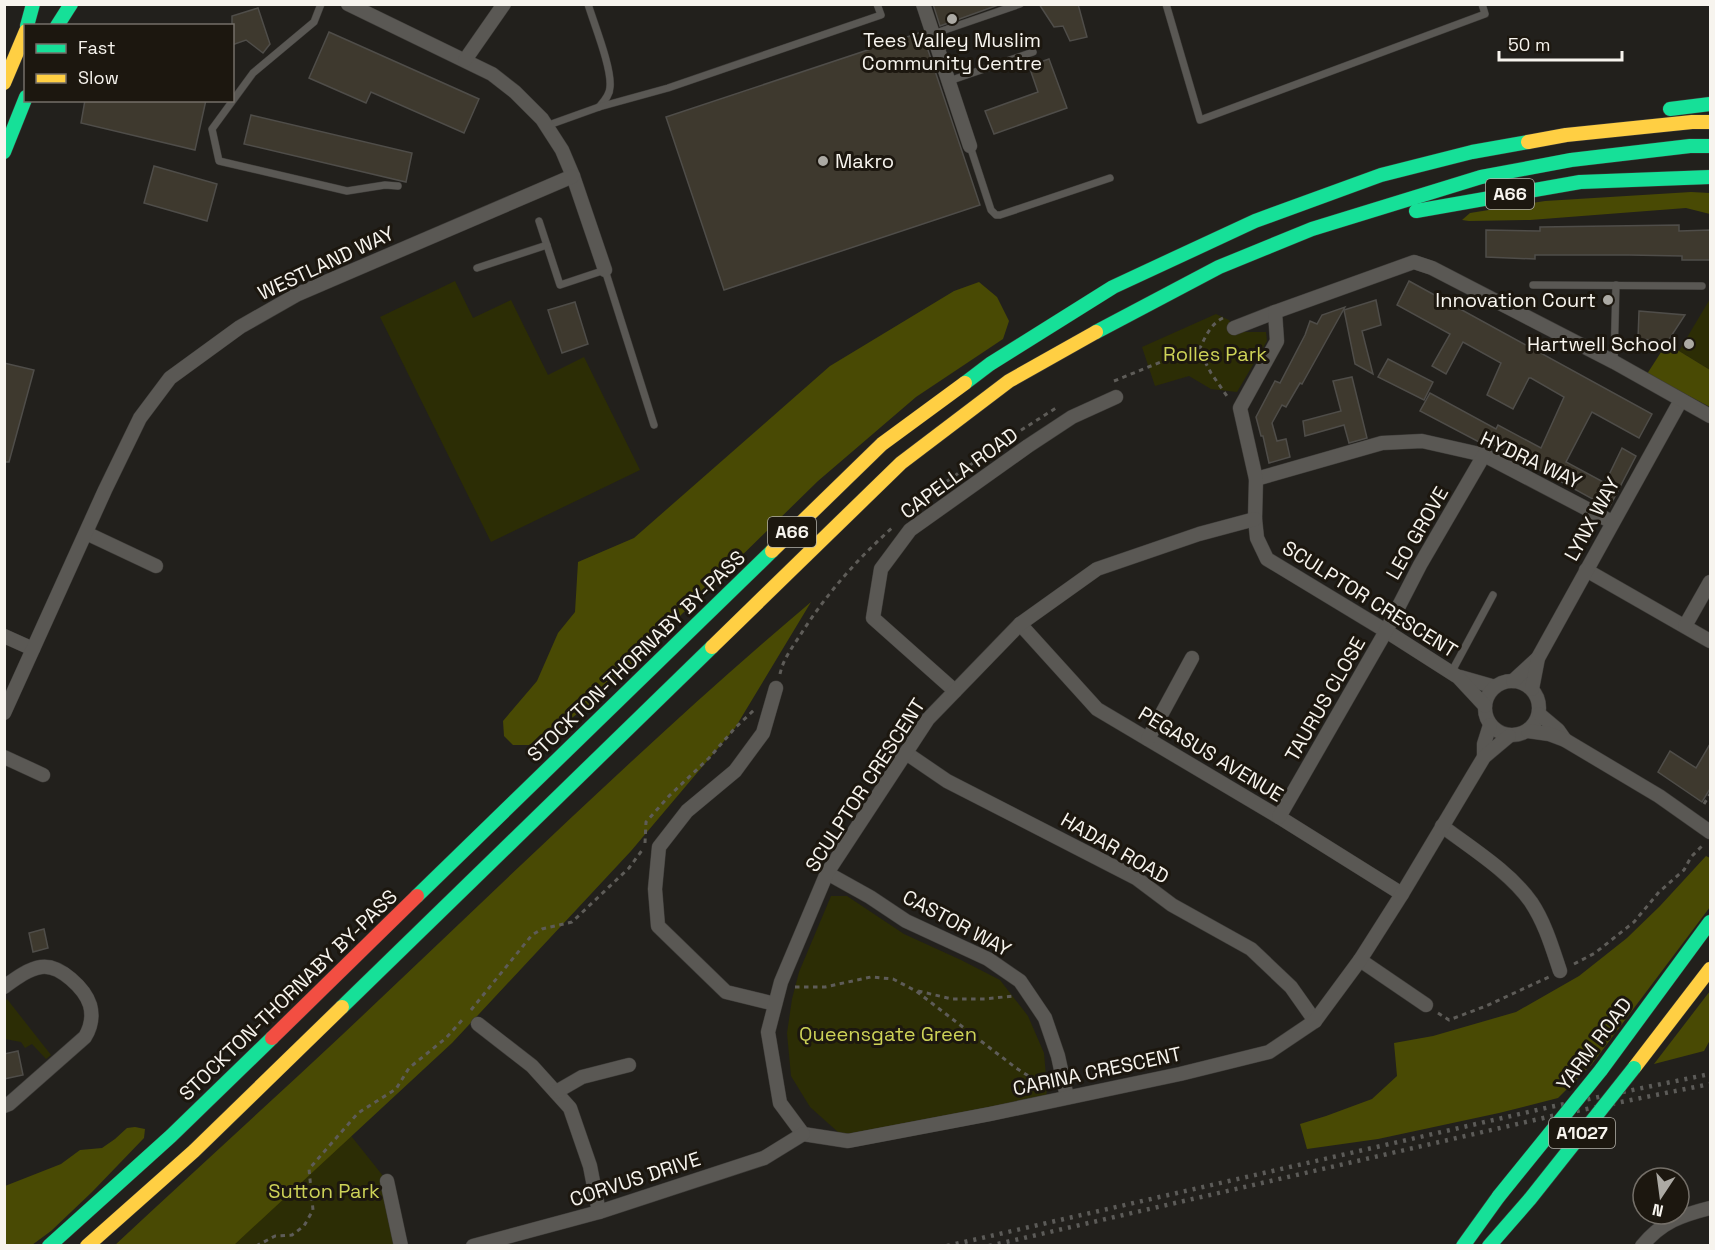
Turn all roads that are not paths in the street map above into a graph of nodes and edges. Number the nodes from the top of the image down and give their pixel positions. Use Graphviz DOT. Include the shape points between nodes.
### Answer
graph roads {
  1 [pos="33,4"];
  2 [pos="71,4"];
  3 [pos="321,4"];
  4 [pos="348,4"];
  5 [pos="504,4"];
  6 [pos="588,4"];
  7 [pos="877,4"];
  8 [pos="923,4"];
  9 [pos="1020,4"];
  10 [pos="1166,4"];
  11 [pos="1482,4"];
  12 [pos="28,24"];
  13 [pos="58,24"];
  14 [pos="933,34"];
  15 [pos="24,36"];
  16 [pos="1033,52"];
  17 [pos="465,60"];
  18 [pos="949,81"];
  19 [pos="4,83"];
  20 [pos="234,99"];
  21 [pos="24,102"];
  22 [pos="232,102"];
  23 [pos="1710,105"];
  24 [pos="599,107"];
  25 [pos="1654,111"];
  26 [pos="1710,122"];
  27 [pos="546,126"];
  28 [pos="970,146"];
  29 [pos="1443,146"];
  30 [pos="1710,146"];
  31 [pos="4,152"];
  32 [pos="1381,175"];
  33 [pos="573,176"];
  34 [pos="1710,177"];
  35 [pos="1110,178"];
  36 [pos="398,186"];
  37 [pos="539,221"];
  38 [pos="1312,229"];
  39 [pos="547,245"];
  40 [pos="477,268"];
  41 [pos="605,270"];
  42 [pos="1533,285"];
  43 [pos="1616,285"];
  44 [pos="1702,286"];
  45 [pos="1275,312"];
  46 [pos="1234,328"];
  47 [pos="1614,362"];
  48 [pos="1116,397"];
  49 [pos="1681,400"];
  50 [pos="1710,416"];
  51 [pos="654,425"];
  52 [pos="1484,455"];
  53 [pos="1256,479"];
  54 [pos="1255,519"];
  55 [pos="1612,522"];
  56 [pos="86,533"];
  57 [pos="156,567"];
  58 [pos="1586,570"];
  59 [pos="1710,582"];
  60 [pos="1493,595"];
  61 [pos="1020,624"];
  62 [pos="1685,626"];
  63 [pos="1386,631"];
  64 [pos="4,636"];
  65 [pos="1710,641"];
  66 [pos="33,650"];
  67 [pos="1538,657"];
  68 [pos="1192,658"];
  69 [pos="1455,675"];
  70 [pos="1513,681"];
  71 [pos="1495,687"];
  72 [pos="776,688"];
  73 [pos="1532,689"];
  74 [pos="955,691"];
  75 [pos="1485,706"];
  76 [pos="4,713"];
  77 [pos="1539,714"];
  78 [pos="1490,724"];
  79 [pos="1528,731"];
  80 [pos="1509,736"];
  81 [pos="1148,739"];
  82 [pos="1565,740"];
  83 [pos="906,753"];
  84 [pos="4,757"];
  85 [pos="1484,757"];
  86 [pos="43,776"];
  87 [pos="1279,817"];
  88 [pos="1442,826"];
  89 [pos="1708,837"];
  90 [pos="827,873"];
  91 [pos="1402,894"];
  92 [pos="1710,922"];
  93 [pos="1360,960"];
  94 [pos="1710,969"];
  95 [pos="1560,971"];
  96 [pos="4,987"];
  97 [pos="775,1004"];
  98 [pos="1426,1005"];
  99 [pos="1315,1021"];
  100 [pos="478,1024"];
  101 [pos="629,1065"];
  102 [pos="556,1092"];
  103 [pos="1066,1097"];
  104 [pos="4,1106"];
  105 [pos="803,1134"];
  106 [pos="387,1181"];
  107 [pos="1710,1208"];
  108 [pos="599,1212"];
  109 [pos="48,1245"];
  110 [pos="87,1245"];
  111 [pos="401,1245"];
  112 [pos="473,1245"];
  113 [pos="1463,1245"];
  114 [pos="1489,1245"];
  115 [pos="1642,1245"];
  1 -- 12 [label="main road"];
  2 -- 13 [label="main road"];
  3 -- 20 [label="lane" via="314,22 253,73"];
  4 -- 17 [label="street"];
  5 -- 17 [label="street"];
  6 -- 24 [label="lane" via="610,74 607,97"];
  7 -- 24 [label="lane" via="881,15 668,88"];
  8 -- 14 [label="street"];
  9 -- 14 [label="lane"];
  10 -- 11 [label="lane" via="1200,120 1485,15"];
  14 -- 18 [label="street"];
  15 -- 19 [label="main road"];
  16 -- 18 [label="lane"];
  17 -- 27 [label="street" via="515,92"];
  18 -- 28 [label="street"];
  21 -- 31 [label="main road"];
  22 -- 36 [label="lane" via="212,129 219,161 347,190"];
  23 -- 25 [label="main road"];
  24 -- 27 [label="lane"];
  26 -- 32 [label="main road, STOCKTON-THORNABY BY-PASS / A66" via="1566,135 1472,152"];
  27 -- 33 [label="street"];
  28 -- 35 [label="lane" via="996,215"];
  29 -- 32 [label="main road, A66"];
  30 -- 38 [label="main road, A66" via="1571,160 1481,177"];
  32 -- 109 [label="main road, STOCKTON-THORNABY BY-PASS / A66" via="1254,221 1113,287 990,364 882,444 171,1136"];
  33 -- 41 [label="street"];
  33 -- 56 [label="street, WESTLAND WAY" via="298,294 203,353 170,378 140,418"];
  34 -- 38 [label="main road, A66" via="1580,182"];
  37 -- 39 [label="lane"];
  38 -- 110 [label="main road, A66" via="1219,267 1009,381 901,463 194,1151"];
  39 -- 40 [label="lane"];
  39 -- 41 [label="lane" via="560,285"];
  41 -- 51 [label="lane"];
  42 -- 43 [label="lane"];
  43 -- 44 [label="lane"];
  43 -- 47 [label="lane"];
  45 -- 46 [label="street"];
  45 -- 47 [label="street" via="1414,262"];
  45 -- 53 [label="street, SCULPTOR CRESCENT" via="1277,341 1240,408"];
  47 -- 49 [label="street"];
  48 -- 74 [label="street, CAPELLA ROAD" via="1072,417 910,530 881,569 873,618"];
  49 -- 50 [label="street"];
  49 -- 55 [label="street, LYNX WAY"];
  52 -- 53 [label="street, HYDRA WAY" via="1422,441 1382,443"];
  52 -- 55 [label="street, HYDRA WAY"];
  52 -- 63 [label="street, LEO GROVE"];
  53 -- 54 [label="street, SCULPTOR CRESCENT"];
  54 -- 61 [label="street, SCULPTOR CRESCENT" via="1097,569"];
  54 -- 63 [label="street, SCULPTOR CRESCENT" via="1257,538 1267,559"];
  55 -- 58 [label="street, LYNX WAY"];
  56 -- 57 [label="street"];
  56 -- 66 [label="street, WESTLAND WAY"];
  58 -- 62 [label="street"];
  58 -- 67 [label="street, LYNX WAY"];
  59 -- 62 [label="street"];
  60 -- 69 [label="lane"];
  61 -- 74 [label="street, SCULPTOR CRESCENT"];
  61 -- 81 [label="street, PEGASUS AVENUE" via="1097,709"];
  62 -- 65 [label="street"];
  63 -- 69 [label="street, SCULPTOR CRESCENT"];
  63 -- 87 [label="street, TAURUS CLOSE"];
  64 -- 66 [label="street"];
  66 -- 76 [label="street, WESTLAND WAY"];
  67 -- 70 [label="street, LYNX WAY"];
  67 -- 73 [label="street, LYNX WAY"];
  68 -- 81 [label="street"];
  69 -- 71 [label="street, SCULPTOR CRESCENT"];
  69 -- 75 [label="street, SCULPTOR CRESCENT"];
  70 -- 71 [label="street"];
  70 -- 73 [label="street"];
  71 -- 75 [label="street"];
  72 -- 97 [label="street" via="763,733 735,771 687,811 659,846 655,889 658,926 666,935 726,992"];
  73 -- 77 [label="street" via="1539,700"];
  74 -- 83 [label="street, SCULPTOR CRESCENT" via="928,719"];
  75 -- 78 [label="street"];
  77 -- 79 [label="street"];
  77 -- 82 [label="street"];
  78 -- 80 [label="street"];
  78 -- 85 [label="street, CARINA CRESCENT"];
  79 -- 80 [label="street"];
  79 -- 82 [label="street"];
  80 -- 85 [label="street, CARINA CRESCENT"];
  81 -- 87 [label="street, PEGASUS AVENUE"];
  82 -- 89 [label="street" via="1659,796"];
  83 -- 90 [label="street, SCULPTOR CRESCENT"];
  83 -- 99 [label="street, HADAR ROAD" via="947,781 1136,879 1172,905 1251,949 1291,987"];
  84 -- 86 [label="street"];
  85 -- 88 [label="street, CARINA CRESCENT"];
  87 -- 91 [label="street, PEGASUS AVENUE"];
  88 -- 91 [label="street, CARINA CRESCENT"];
  88 -- 95 [label="street" via="1508,876 1530,901 1546,930"];
  90 -- 97 [label="street, SCULPTOR CRESCENT"];
  90 -- 103 [label="street, CASTOR WAY" via="906,921 988,959 1020,981 1045,1018"];
  91 -- 93 [label="street, CARINA CRESCENT"];
  92 -- 113 [label="main road, YARM ROAD / A1027, bridge" via="1601,1070"];
  93 -- 98 [label="street"];
  93 -- 99 [label="street, CARINA CRESCENT"];
  94 -- 114 [label="main road, A1027, bridge"];
  96 -- 104 [label="street" via="41,967 50,968 70,977 79,987 90,1005 91,1015 85,1037"];
  97 -- 105 [label="street, SCULPTOR CRESCENT" via="768,1032 780,1103"];
  99 -- 103 [label="street, CARINA CRESCENT" via="1269,1052"];
  100 -- 102 [label="street" via="532,1066"];
  101 -- 102 [label="street" via="582,1077"];
  102 -- 108 [label="street" via="570,1108 590,1166"];
  103 -- 105 [label="street, CARINA CRESCENT" via="848,1141"];
  105 -- 108 [label="street, CORVUS DRIVE" via="764,1158"];
  106 -- 111 [label="street"];
  107 -- 115 [label="street" via="1671,1220"];
  108 -- 112 [label="street, CORVUS DRIVE"];
}
